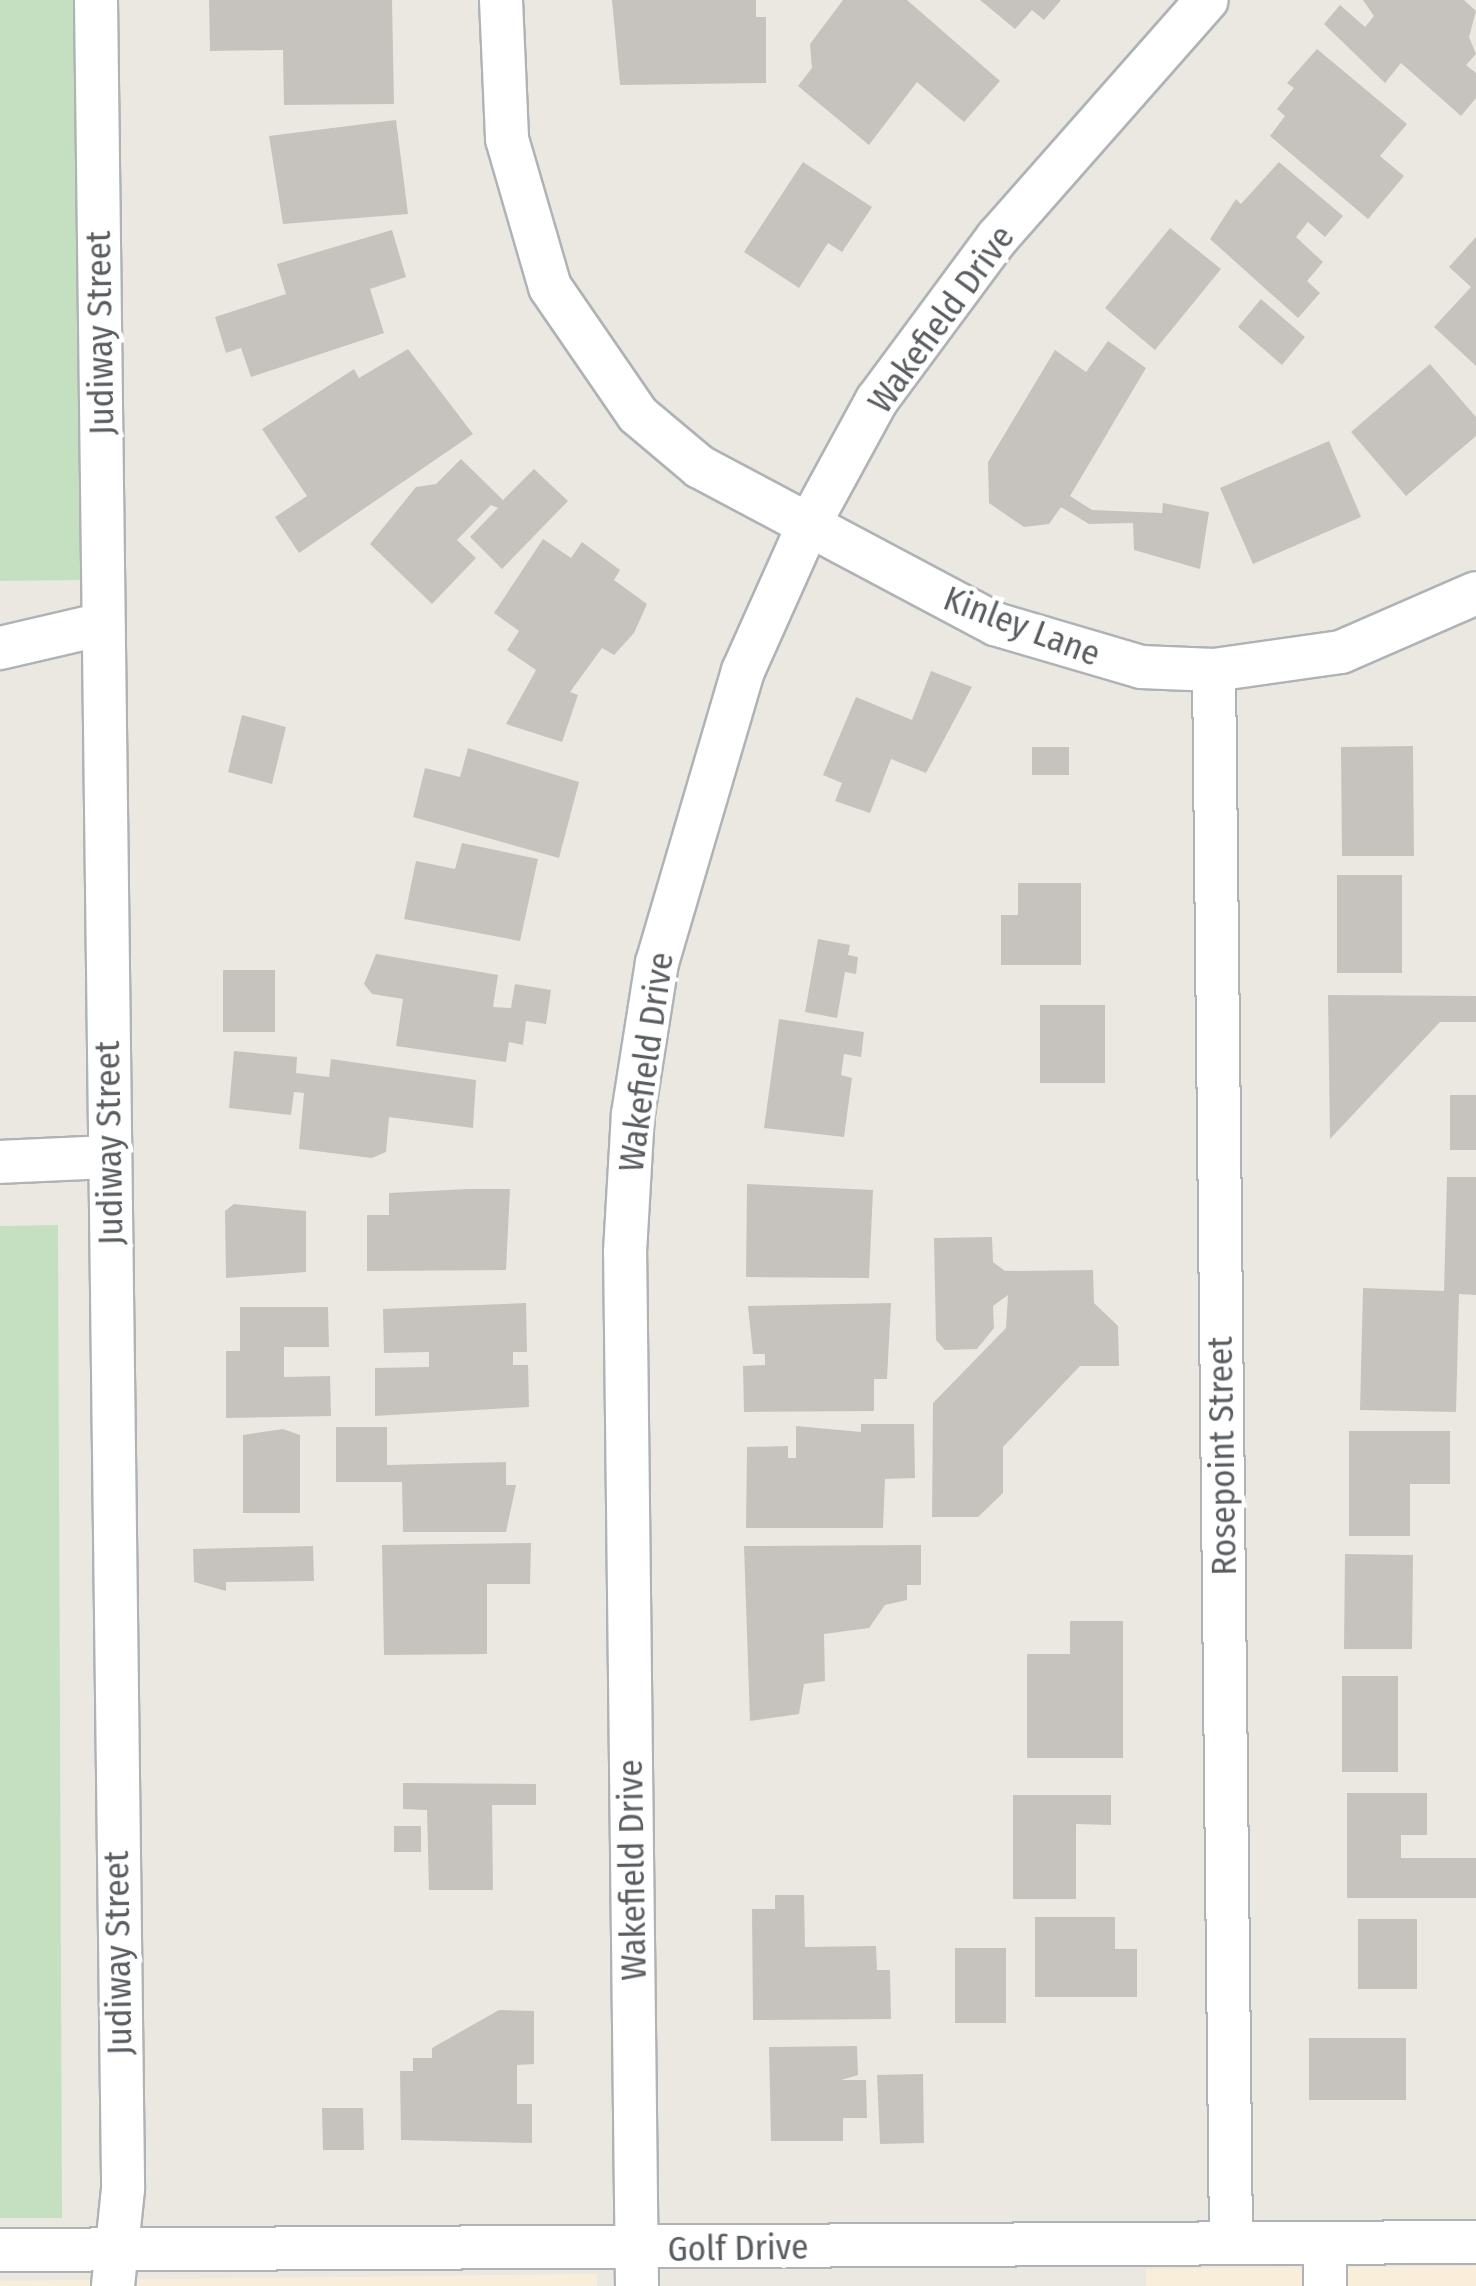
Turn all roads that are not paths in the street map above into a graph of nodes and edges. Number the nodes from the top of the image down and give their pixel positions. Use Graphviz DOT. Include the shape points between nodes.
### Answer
graph roads {
  1 [pos="96,0"];
  2 [pos="502,0"];
  3 [pos="1207,0"];
  4 [pos="806,530"];
  5 [pos="1476,593"];
  6 [pos="103,624"];
  7 [pos="0,648"];
  8 [pos="1214,670"];
  9 [pos="109,1157"];
  10 [pos="0,1162"];
  11 [pos="1231,2242"];
  12 [pos="1325,2242"];
  13 [pos="1476,2242"];
  14 [pos="0,2250"];
  15 [pos="114,2268"];
  16 [pos="636,2268"];
  17 [pos="1325,2286"];
  1 -- 6 [label="street, Judiway Street"];
  2 -- 4 [label="street, Kinley Lane" via="507,139 550,287 638,414 700,468"];
  3 -- 4 [label="street, Wakefield Drive" via="963,284 877,400"];
  4 -- 8 [label="street, Kinley Lane" via="1065,650 1141,667"];
  4 -- 16 [label="street, Wakefield Drive" via="743,671 702,793 657,963 634,1114 625,1270"];
  5 -- 8 [label="street, Kinley Lane" via="1341,652"];
  6 -- 7 [label="street"];
  6 -- 9 [label="street, Judiway Street"];
  8 -- 11 [label="street, Rosepoint Street"];
  9 -- 10 [label="street"];
  9 -- 15 [label="street, Judiway Street" via="123,2189"];
  11 -- 12 [label="street, Golf Drive"];
  11 -- 16 [label="street, Golf Drive"];
  12 -- 13 [label="street, Golf Drive"];
  12 -- 17 [label="street"];
  14 -- 15 [label="street, Golf Drive"];
  15 -- 16 [label="street, Golf Drive"];
}
